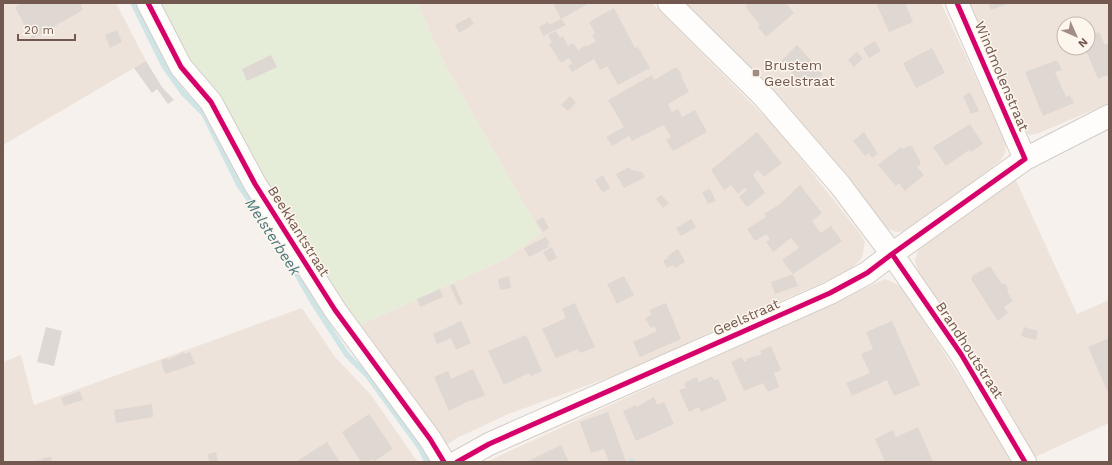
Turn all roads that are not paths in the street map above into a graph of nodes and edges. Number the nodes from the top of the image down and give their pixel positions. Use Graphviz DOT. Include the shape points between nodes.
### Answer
graph roads {
  1 [pos="148,3"];
  2 [pos="669,3"];
  3 [pos="957,3"];
  4 [pos="1109,116"];
  5 [pos="1025,159"];
  6 [pos="892,254"];
  7 [pos="444,462"];
  8 [pos="457,462"];
  9 [pos="1025,462"];
  1 -- 7 [label="street, Beekkantstraat" via="182,67 212,102 255,184 335,310 430,439"];
  2 -- 6 [label="street, Brandhoutstraat" via="774,108 840,185"];
  3 -- 5 [label="street, Windmolenstraat"];
  4 -- 5 [label="street, Geelstraat"];
  5 -- 6 [label="street, Geelstraat"];
  6 -- 8 [label="street, Geelstraat" via="868,273 830,293 489,444"];
  6 -- 9 [label="street, Brandhoutstraat" via="961,354"];
}
